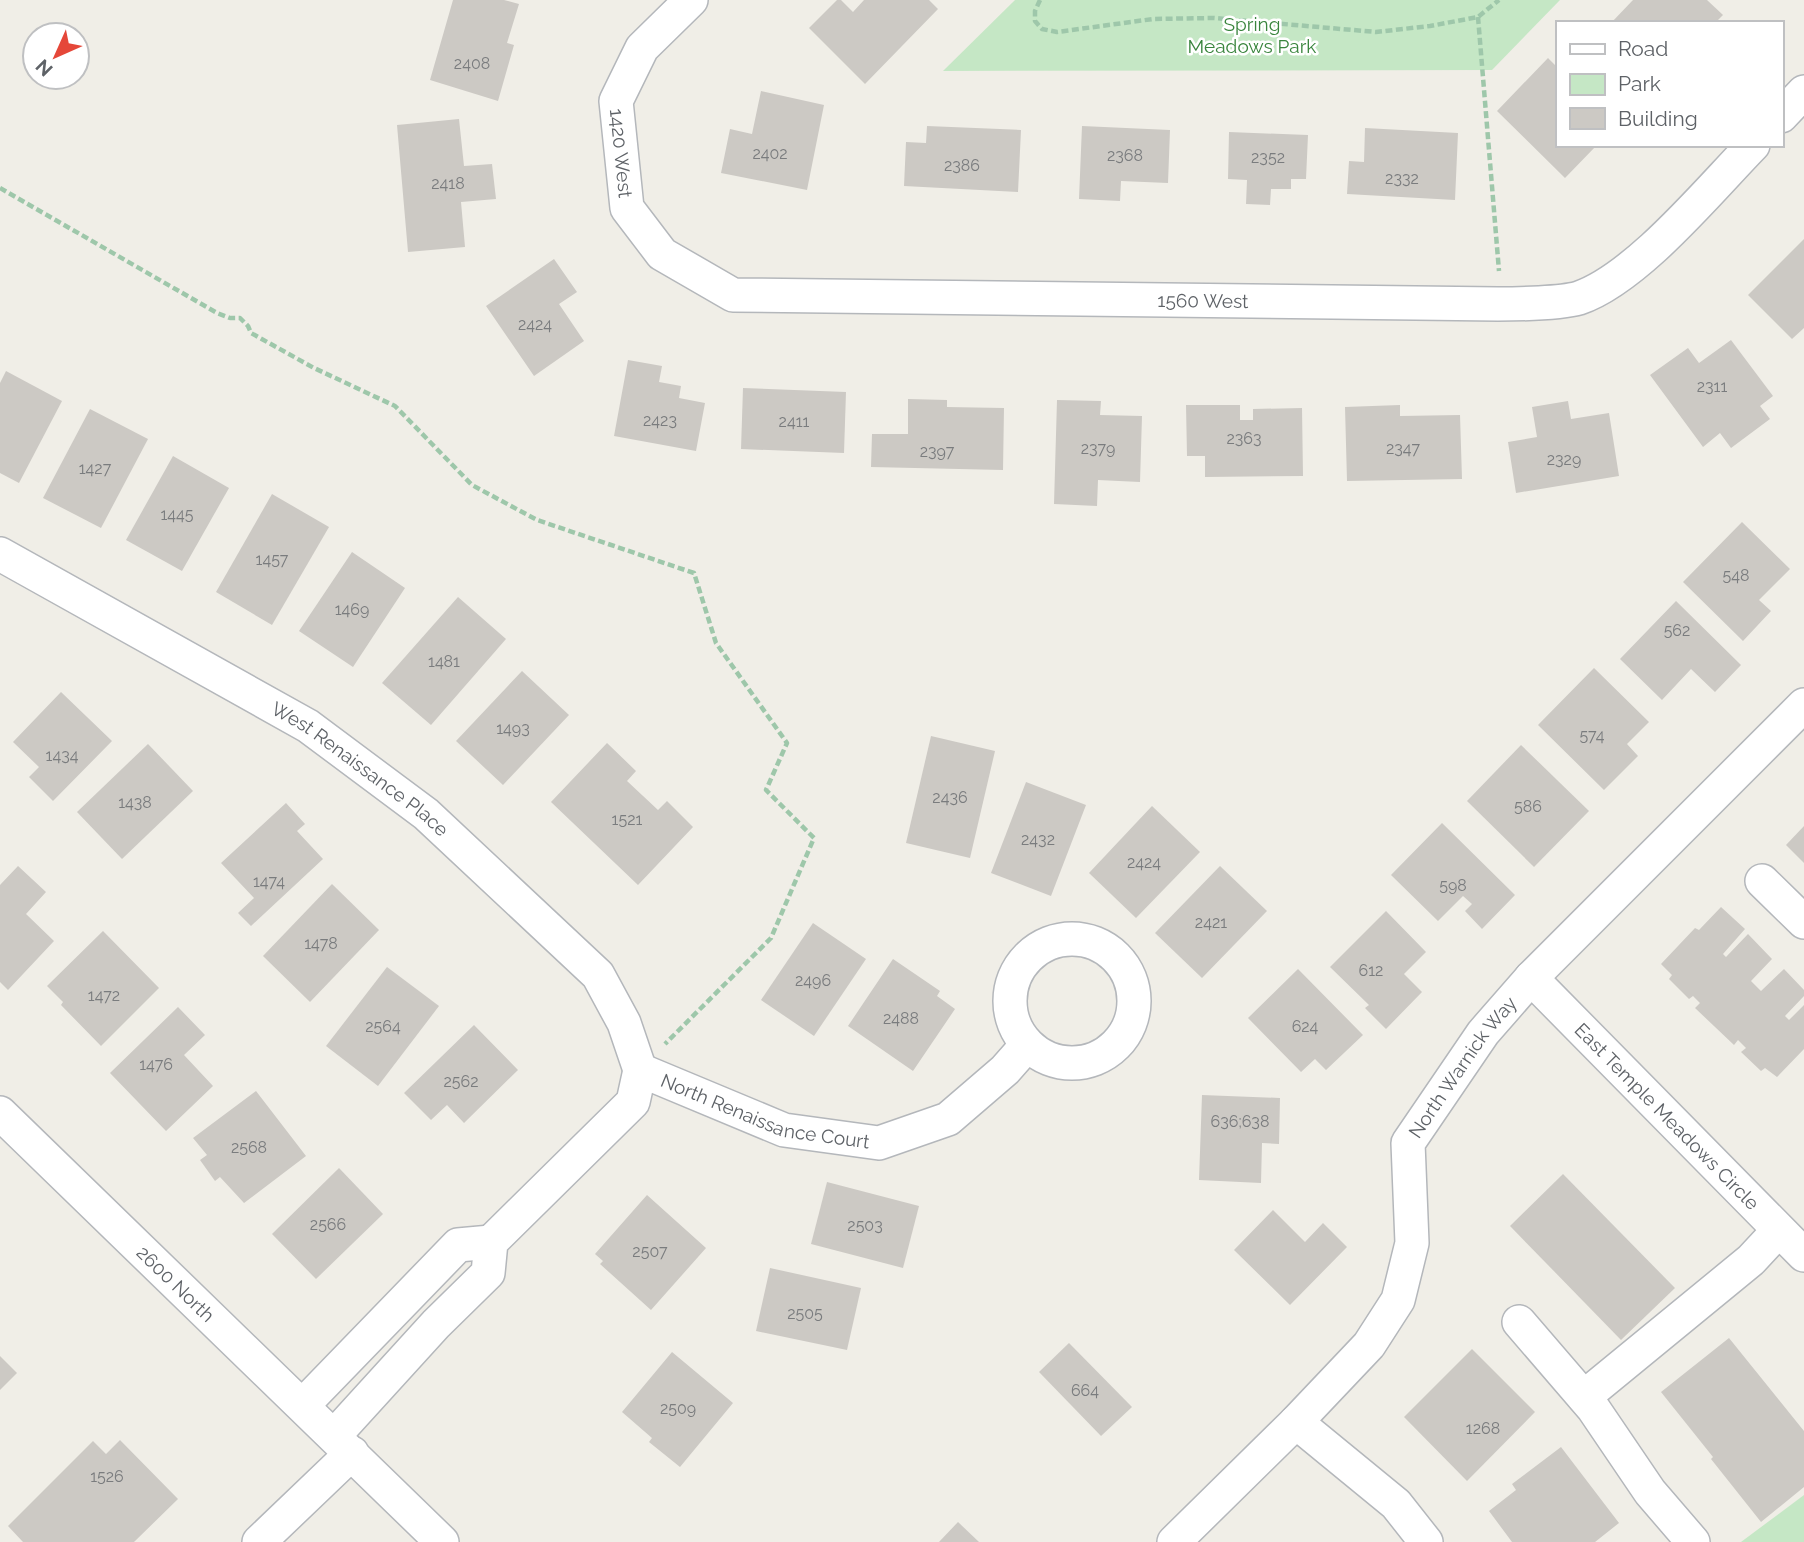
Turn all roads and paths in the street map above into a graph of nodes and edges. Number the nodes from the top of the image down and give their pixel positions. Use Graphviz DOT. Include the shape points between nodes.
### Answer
graph roads {
  1 [pos="691,0"];
  2 [pos="1040,0"];
  3 [pos="1499,0"];
  4 [pos="1478,17"];
  5 [pos="1804,92"];
  6 [pos="1783,114"];
  7 [pos="1751,147"];
  8 [pos="0,188"];
  9 [pos="627,208"];
  10 [pos="1499,271"];
  11 [pos="0,554"];
  12 [pos="1804,705"];
  13 [pos="1762,881"];
  14 [pos="1804,922"];
  15 [pos="1531,978"];
  16 [pos="1027,1045"];
  17 [pos="640,1070"];
  18 [pos="0,1112"];
  19 [pos="1778,1231"];
  20 [pos="491,1242"];
  21 [pos="1804,1255"];
  22 [pos="1519,1322"];
  23 [pos="1584,1397"];
  24 [pos="303,1405"];
  25 [pos="1296,1422"];
  26 [pos="343,1444"];
  27 [pos="259,1542"];
  28 [pos="442,1542"];
  29 [pos="1174,1542"];
  30 [pos="1426,1542"];
  31 [pos="1693,1542"];
  1 -- 9 [label="street, 1420 West" via="642,48 616,101"];
  2 -- 4 [label="path" via="1035,21 1042,29 1057,32 1153,19 1214,18 1376,32"];
  3 -- 4 [label="path"];
  4 -- 10 [label="path"];
  5 -- 6 [label="street"];
  7 -- 9 [label="street, 1560 West" via="1620,276 1578,298 1517,304 733,295 662,254"];
  8 -- 17 [label="path" via="217,313 240,318 251,333 314,368 395,406 472,485 537,520 694,573 716,643 788,743 766,790 814,838 771,938"];
  11 -- 17 [label="street, West Renaissance Place" via="308,726 426,814 597,975 624,1023"];
  12 -- 15 [label="street, North Warnick Way"];
  13 -- 14 [label="street"];
  15 -- 19 [label="street, East Temple Meadows Circle"];
  15 -- 25 [label="street, North Warnick Way" via="1483,1033 1408,1143 1412,1243 1398,1300 1369,1345"];
  16 -- 17 [label="street, North Renaissance Court" via="948,1119 879,1143 784,1130"];
  17 -- 20 [label="street" via="633,1102"];
  18 -- 24 [label="street, 2600 North"];
  19 -- 21 [label="street, East Temple Meadows Circle"];
  19 -- 23 [label="street" via="1751,1261"];
  20 -- 24 [label="street" via="458,1245"];
  20 -- 26 [label="street" via="488,1273 436,1324"];
  22 -- 23 [label="street"];
  23 -- 31 [label="street" via="1650,1492"];
  24 -- 26 [label="street, 2600 North"];
  25 -- 29 [label="street, North Warnick Way"];
  25 -- 30 [label="street" via="1396,1504"];
  26 -- 27 [label="street"];
  26 -- 28 [label="street, 2600 North"];
}
